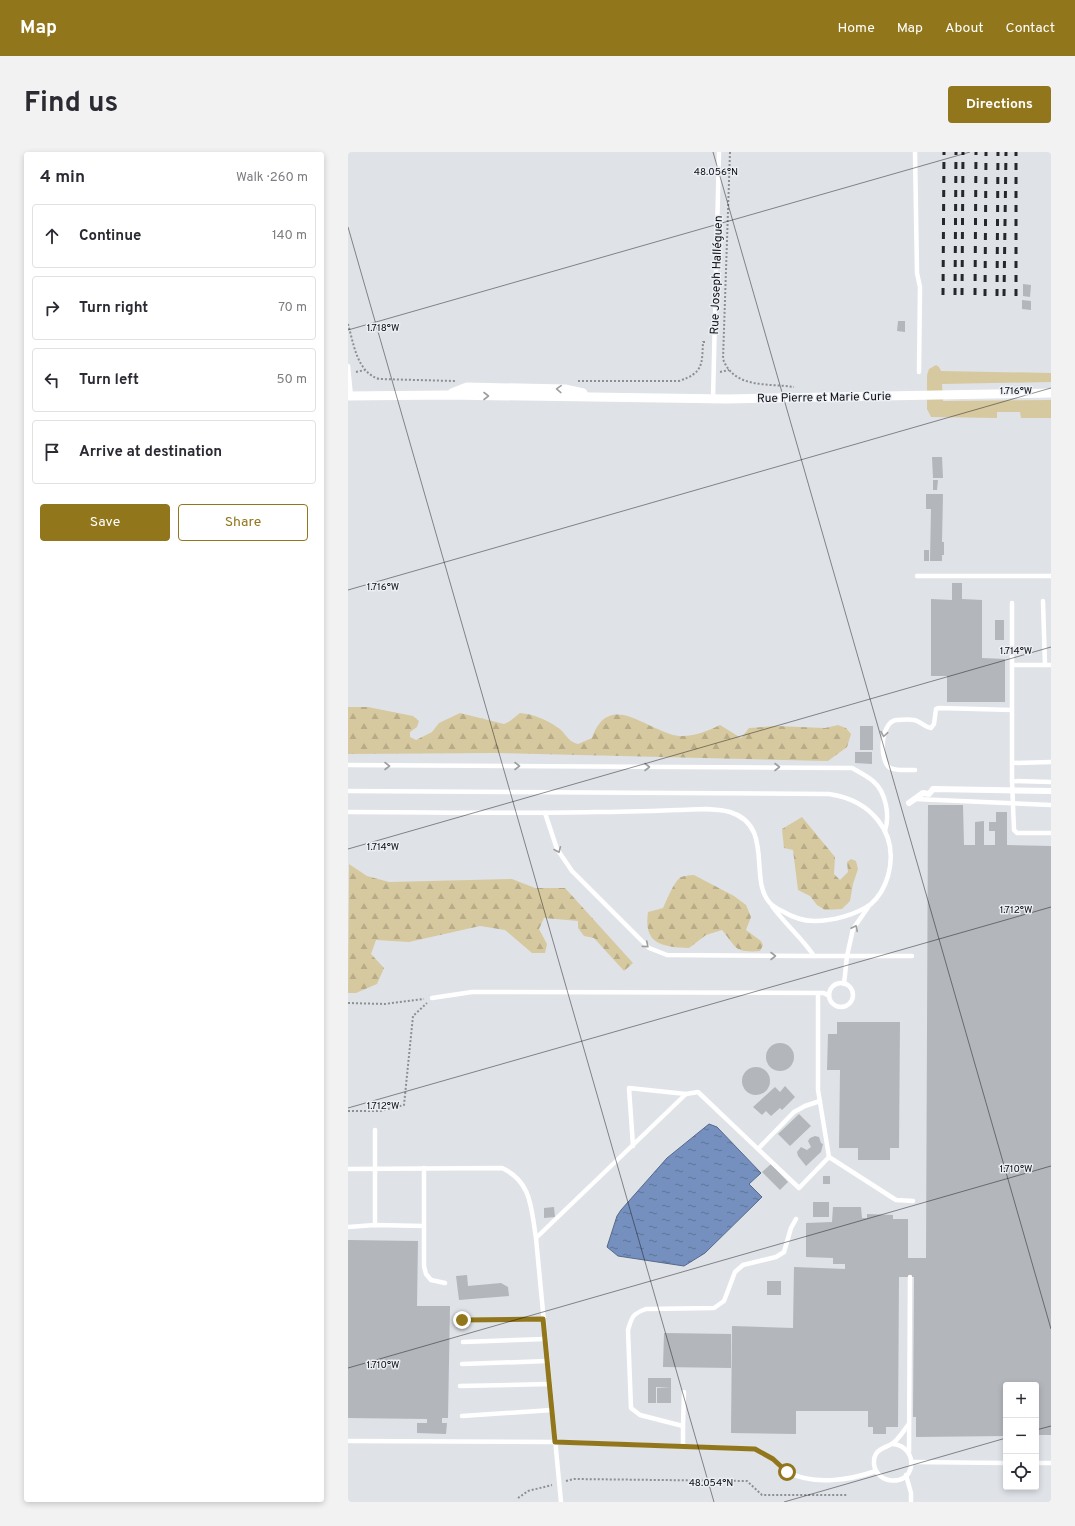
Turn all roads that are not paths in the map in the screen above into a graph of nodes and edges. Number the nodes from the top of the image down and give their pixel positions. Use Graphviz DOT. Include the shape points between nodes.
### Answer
graph roads {
  1 [pos="719,152"];
  2 [pos="915,152"];
  3 [pos="348,366"];
  4 [pos="919,372"];
  5 [pos="1051,393"];
  6 [pos="350,396"];
  7 [pos="713,399"];
  8 [pos="916,576"];
  9 [pos="1051,576"];
  10 [pos="1043,601"];
  11 [pos="1012,603"];
  12 [pos="1013,665"];
  13 [pos="1045,666"];
  14 [pos="1051,666"];
  15 [pos="1012,710"];
  16 [pos="1051,762"];
  17 [pos="1012,763"];
  18 [pos="348,766"];
  19 [pos="915,770"];
  20 [pos="1012,781"];
  21 [pos="1051,782"];
  22 [pos="1012,790"];
  23 [pos="348,791"];
  24 [pos="1051,791"];
  25 [pos="915,799"];
  26 [pos="909,803"];
  27 [pos="1013,803"];
  28 [pos="1051,804"];
  29 [pos="348,812"];
  30 [pos="545,813"];
  31 [pos="885,830"];
  32 [pos="1051,833"];
  33 [pos="769,902"];
  34 [pos="870,904"];
  35 [pos="814,956"];
  36 [pos="846,956"];
  37 [pos="912,956"];
  38 [pos="844,984"];
  39 [pos="818,993"];
  40 [pos="829,996"];
  41 [pos="432,998"];
  42 [pos="686,1094"];
  43 [pos="820,1101"];
  44 [pos="375,1130"];
  45 [pos="633,1146"];
  46 [pos="758,1149"];
  47 [pos="829,1157"];
  48 [pos="375,1168"];
  49 [pos="424,1168"];
  50 [pos="348,1169"];
  51 [pos="912,1201"];
  52 [pos="796,1219"];
  53 [pos="375,1225"];
  54 [pos="348,1226"];
  55 [pos="424,1226"];
  56 [pos="536,1238"];
  57 [pos="910,1277"];
  58 [pos="445,1283"];
  59 [pos="543,1319"];
  60 [pos="462,1320"];
  61 [pos="545,1339"];
  62 [pos="463,1342"];
  63 [pos="547,1361"];
  64 [pos="462,1364"];
  65 [pos="549,1384"];
  66 [pos="460,1386"];
  67 [pos="684,1392"];
  68 [pos="552,1410"];
  69 [pos="462,1416"];
  70 [pos="909,1424"];
  71 [pos="683,1426"];
  72 [pos="348,1441"];
  73 [pos="555,1442"];
  74 [pos="892,1444"];
  75 [pos="683,1446"];
  76 [pos="909,1452"];
  77 [pos="912,1462"];
  78 [pos="1003,1463"];
  79 [pos="1039,1463"];
  80 [pos="1051,1463"];
  81 [pos="876,1471"];
  82 [pos="906,1475"];
  83 [pos="561,1502"];
  84 [pos="911,1502"];
  1 -- 7 [label="lane, Rue Joseph Halléguen"];
  2 -- 4 [label="lane" via="917,272 920,287"];
  3 -- 6 [label="lane"];
  5 -- 7 [label="street, Rue Pierre et Marie Curie"];
  6 -- 7 [label="street, Rue Pierre et Marie Curie"];
  8 -- 9 [label="lane"];
  10 -- 13 [label="lane"];
  11 -- 12 [label="lane"];
  12 -- 13 [label="lane"];
  12 -- 15 [label="lane"];
  13 -- 14 [label="lane"];
  15 -- 17 [label="lane"];
  15 -- 19 [label="lane, one-way" via="939,708 936,709 931,728 915,720 896,720 886,725 883,740 884,758 889,767"];
  16 -- 17 [label="lane"];
  17 -- 20 [label="lane"];
  18 -- 31 [label="lane, one-way" via="852,768 873,781 881,792 887,814"];
  20 -- 21 [label="lane"];
  20 -- 22 [label="lane"];
  22 -- 24 [label="street"];
  22 -- 25 [label="street" via="933,789 929,794 923,793"];
  22 -- 27 [label="lane"];
  23 -- 31 [label="lane" via="829,794 845,796 864,806"];
  25 -- 26 [label="street"];
  25 -- 27 [label="lane"];
  27 -- 28 [label="lane"];
  27 -- 32 [label="lane" via="1014,830 1017,833"];
  29 -- 30 [label="lane"];
  30 -- 33 [label="lane" via="704,810 731,813 740,817 753,832 759,854 762,882"];
  30 -- 35 [label="lane, one-way" via="557,849 572,871 649,948 667,955"];
  31 -- 34 [label="lane" via="890,848 889,870 881,891"];
  33 -- 34 [label="lane" via="795,918 814,921 840,917"];
  33 -- 35 [label="lane" via="782,920 807,944"];
  36 -- 34 [label="lane, one-way" via="853,929"];
  35 -- 36 [label="lane"];
  36 -- 37 [label="lane"];
  36 -- 38 [label="lane"];
  38 -- 40 [label="lane" via="832,987"];
  38 -- 40 [label="lane" via="850,989 852,996 847,1005 834,1005"];
  39 -- 40 [label="lane"];
  39 -- 41 [label="lane" via="472,992"];
  39 -- 43 [label="lane"];
  42 -- 45 [label="lane"];
  42 -- 45 [label="lane" via="629,1088"];
  42 -- 46 [label="lane" via="698,1092"];
  43 -- 46 [label="lane" via="794,1112"];
  43 -- 47 [label="lane"];
  44 -- 48 [label="lane"];
  45 -- 56 [label="lane"];
  46 -- 47 [label="lane" via="799,1188"];
  47 -- 51 [label="lane" via="896,1200"];
  48 -- 49 [label="lane"];
  48 -- 50 [label="lane"];
  48 -- 53 [label="lane"];
  49 -- 55 [label="lane"];
  49 -- 56 [label="lane" via="502,1168 514,1174 528,1195"];
  52 -- 71 [label="lane" via="784,1252 739,1267 724,1302 714,1308 646,1309 636,1313 631,1319 628,1330 631,1408 640,1415"];
  53 -- 54 [label="lane"];
  53 -- 55 [label="lane"];
  55 -- 58 [label="lane" via="426,1274 431,1280"];
  56 -- 59 [label="lane"];
  57 -- 70 [label="lane"];
  59 -- 60 [label="lane"];
  59 -- 61 [label="lane"];
  61 -- 62 [label="lane"];
  61 -- 63 [label="lane"];
  63 -- 64 [label="lane"];
  63 -- 65 [label="lane"];
  65 -- 66 [label="lane"];
  65 -- 68 [label="lane"];
  67 -- 71 [label="lane"];
  68 -- 69 [label="lane"];
  68 -- 73 [label="lane"];
  70 -- 74 [label="lane"];
  70 -- 76 [label="lane"];
  71 -- 75 [label="lane"];
  72 -- 73 [label="lane"];
  73 -- 75 [label="lane"];
  73 -- 83 [label="lane"];
  74 -- 76 [label="lane" via="902,1446"];
  74 -- 81 [label="lane" via="878,1450 874,1459"];
  75 -- 81 [label="lane" via="755,1449 773,1459 787,1472 803,1479 859,1477"];
  76 -- 77 [label="lane"];
  77 -- 78 [label="lane"];
  77 -- 82 [label="lane"];
  79 -- 80 [label="lane"];
  81 -- 82 [label="lane" via="890,1481 896,1481"];
  82 -- 84 [label="lane"];
}
